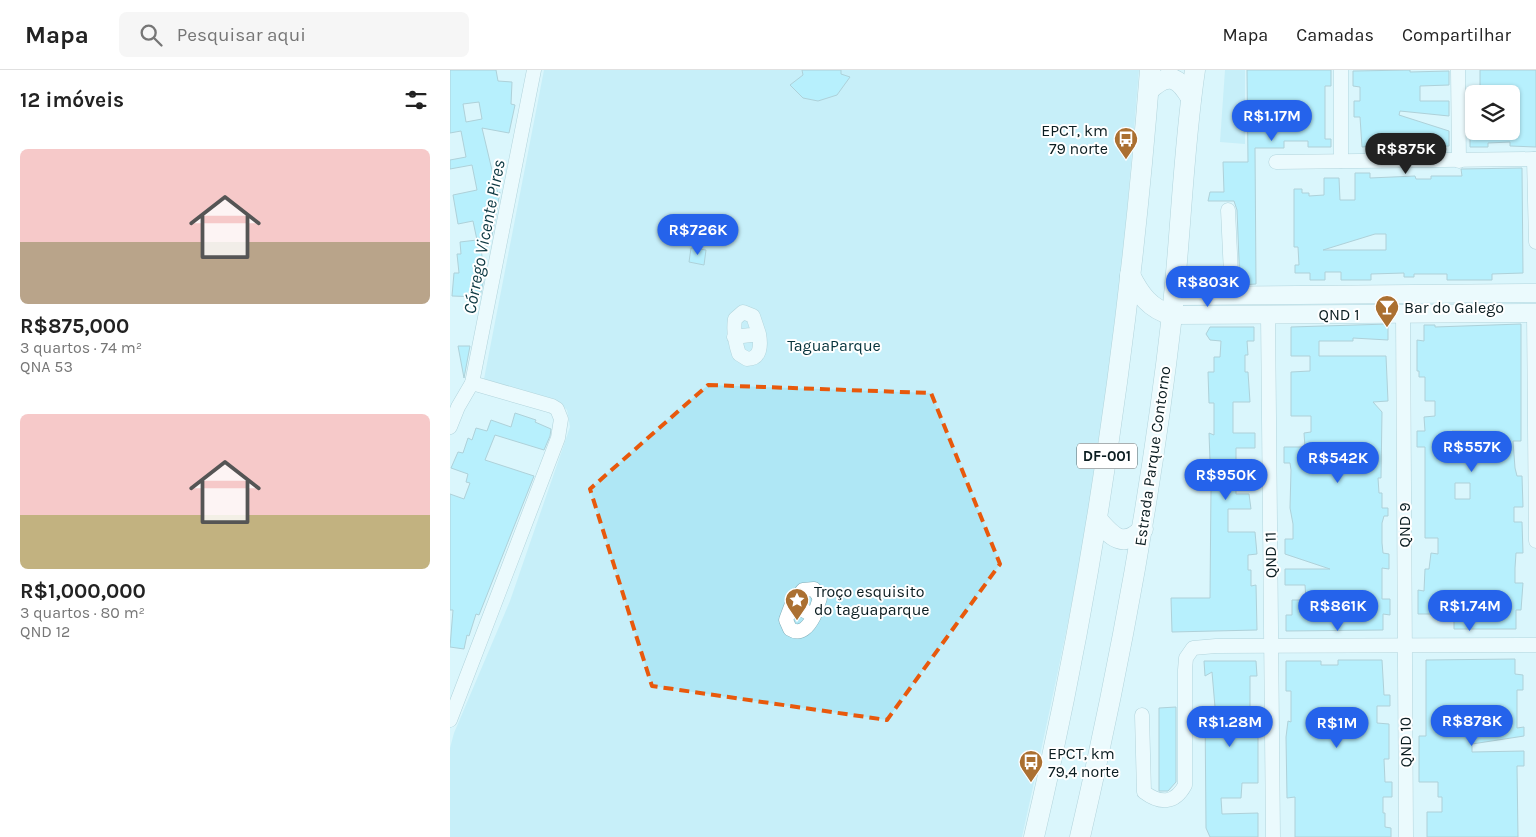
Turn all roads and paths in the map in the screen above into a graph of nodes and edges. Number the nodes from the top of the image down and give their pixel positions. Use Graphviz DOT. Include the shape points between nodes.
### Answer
graph roads {
  1 [pos="534,70"];
  2 [pos="1150,70"];
  3 [pos="1195,70"];
  4 [pos="1341,70"];
  5 [pos="1458,70"];
  6 [pos="1148,90"];
  7 [pos="1191,98"];
  8 [pos="1535,159"];
  9 [pos="1341,161"];
  10 [pos="1458,161"];
  11 [pos="1276,162"];
  12 [pos="1228,210"];
  13 [pos="1536,242"];
  14 [pos="1130,275"];
  15 [pos="1536,292"];
  16 [pos="1231,296"];
  17 [pos="1173,306"];
  18 [pos="1535,313"];
  19 [pos="1228,314"];
  20 [pos="1268,314"];
  21 [pos="1403,314"];
  22 [pos="759,334"];
  23 [pos="734,337"];
  24 [pos="472,383"];
  25 [pos="452,410"];
  26 [pos="450,427"];
  27 [pos="1097,519"];
  28 [pos="1143,529"];
  29 [pos="1536,540"];
  30 [pos="792,604"];
  31 [pos="814,616"];
  32 [pos="1536,645"];
  33 [pos="1271,646"];
  34 [pos="1404,647"];
  35 [pos="1142,715"];
  36 [pos="450,720"];
  37 [pos="1034,837"];
  38 [pos="1080,837"];
  39 [pos="1273,837"];
  40 [pos="1406,837"];
  1 -- 24 [label="street"];
  2 -- 6 [label="highway, DF-001"];
  3 -- 7 [label="highway, Estrada Parque Contorno / DF-001"];
  4 -- 9 [label="street"];
  5 -- 10 [label="street"];
  6 -- 7 [label="highway" via="1162,80 1176,79"];
  6 -- 14 [label="highway, DF-001"];
  7 -- 17 [label="highway, Estrada Parque Contorno / DF-001"];
  8 -- 10 [label="street"];
  8 -- 13 [label="street"];
  9 -- 10 [label="street"];
  9 -- 11 [label="street"];
  12 -- 16 [label="street"];
  14 -- 17 [label="highway" via="1150,305"];
  14 -- 27 [label="highway, DF-001"];
  15 -- 16 [label="main road"];
  16 -- 17 [label="main road"];
  16 -- 19 [label="main road" via="1224,309"];
  17 -- 19 [label="main road, QND 1"];
  17 -- 28 [label="highway, Estrada Parque Contorno / DF-001"];
  18 -- 21 [label="main road, QND 1"];
  18 -- 29 [label="street"];
  19 -- 20 [label="main road, QND 1"];
  20 -- 21 [label="main road, QND 1"];
  20 -- 33 [label="street, QND 11"];
  21 -- 34 [label="street, QND 9"];
  22 -- 23 [label="street"];
  22 -- 23 [label="street" via="753,316 743,312 734,319"];
  22 -- 23 [label="street" via="759,352 751,359 739,354"];
  24 -- 25 [label="street"];
  24 -- 36 [label="street" via="552,406 559,413 561,425 541,488"];
  25 -- 26 [label="street"];
  27 -- 28 [label="highway" via="1111,535 1121,540 1132,539"];
  27 -- 37 [label="highway, DF-001"];
  28 -- 38 [label="highway, Estrada Parque Contorno / DF-001" via="1110,708"];
  30 -- 31 [label="street"];
  30 -- 31 [label="street" via="803,590 814,589 820,598"];
  30 -- 31 [label="street" via="786,620 792,632 804,630"];
  32 -- 34 [label="street"];
  33 -- 34 [label="street"];
  33 -- 35 [label="street" via="1204,646 1189,651 1185,670 1185,785 1180,796 1172,800 1155,800 1144,792"];
  33 -- 39 [label="street, QND 11"];
  34 -- 40 [label="street, QND 10"];
}
